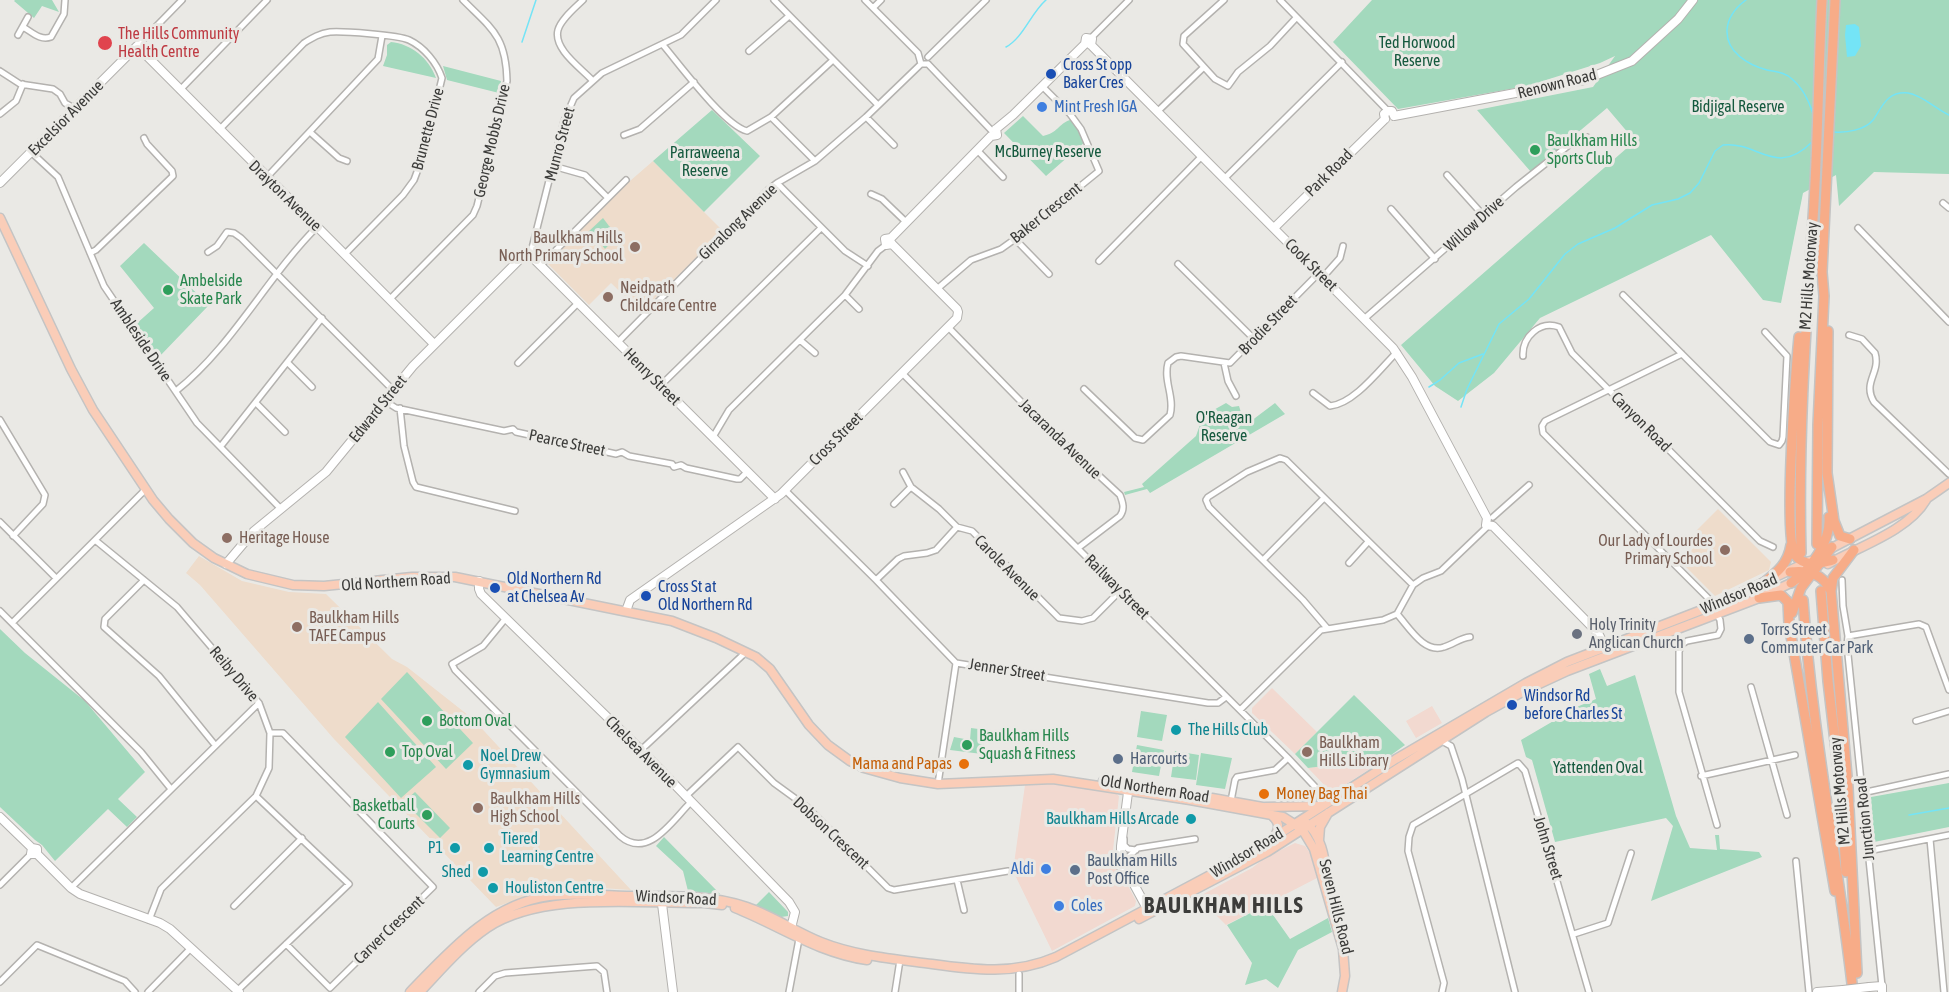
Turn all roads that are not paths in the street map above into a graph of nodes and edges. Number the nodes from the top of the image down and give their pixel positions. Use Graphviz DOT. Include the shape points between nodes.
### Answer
graph roads {
  1 [pos="65,0"];
  2 [pos="182,0"];
  3 [pos="267,0"];
  4 [pos="463,0"];
  5 [pos="583,0"];
  6 [pos="716,0"];
  7 [pos="774,0"];
  8 [pos="865,0"];
  9 [pos="881,0"];
  10 [pos="986,0"];
  11 [pos="1128,0"];
  12 [pos="1224,0"];
  13 [pos="1280,0"];
  14 [pos="1693,0"];
  15 [pos="1822,0"];
  16 [pos="1834,0"];
  17 [pos="873,8"];
  18 [pos="789,16"];
  19 [pos="28,17"];
  20 [pos="1296,18"];
  21 [pos="23,27"];
  22 [pos="18,35"];
  23 [pos="382,36"];
  24 [pos="1089,43"];
  25 [pos="663,45"];
  26 [pos="137,46"];
  27 [pos="749,51"];
  28 [pos="833,60"];
  29 [pos="924,61"];
  30 [pos="1342,62"];
  31 [pos="1204,67"];
  32 [pos="0,71"];
  33 [pos="592,80"];
  34 [pos="694,82"];
  35 [pos="23,84"];
  36 [pos="1042,86"];
  37 [pos="180,90"];
  38 [pos="878,105"];
  39 [pos="75,109"];
  40 [pos="1158,111"];
  41 [pos="0,114"];
  42 [pos="1389,115"];
  43 [pos="771,117"];
  44 [pos="866,117"];
  45 [pos="219,130"];
  46 [pos="993,131"];
  47 [pos="310,133"];
  48 [pos="624,135"];
  49 [pos="1587,137"];
  50 [pos="144,138"];
  51 [pos="894,145"];
  52 [pos="978,151"];
  53 [pos="32,153"];
  54 [pos="1202,156"];
  55 [pos="347,161"];
  56 [pos="815,161"];
  57 [pos="554,166"];
  58 [pos="1447,174"];
  59 [pos="267,177"];
  60 [pos="1003,177"];
  61 [pos="1225,178"];
  62 [pos="626,180"];
  63 [pos="0,183"];
  64 [pos="777,183"];
  65 [pos="871,194"];
  66 [pos="607,197"];
  67 [pos="1943,203"];
  68 [pos="1949,208"];
  69 [pos="1391,209"];
  70 [pos="1483,215"];
  71 [pos="0,218"];
  72 [pos="906,222"];
  73 [pos="317,227"];
  74 [pos="821,228"];
  75 [pos="1274,228"];
  76 [pos="1858,228"];
  77 [pos="1015,239"];
  78 [pos="890,242"];
  79 [pos="1343,246"];
  80 [pos="1823,248"];
  81 [pos="208,252"];
  82 [pos="90,253"];
  83 [pos="345,254"];
  84 [pos="530,256"];
  85 [pos="1435,259"];
  86 [pos="1100,261"];
  87 [pos="1178,264"];
  88 [pos="540,266"];
  89 [pos="868,266"];
  90 [pos="278,274"];
  91 [pos="1048,274"];
  92 [pos="1321,275"];
  93 [pos="1808,287"];
  94 [pos="938,289"];
  95 [pos="845,295"];
  96 [pos="1623,295"];
  97 [pos="390,299"];
  98 [pos="578,303"];
  99 [pos="859,309"];
  100 [pos="322,318"];
  101 [pos="1364,319"];
  102 [pos="1949,321"];
  103 [pos="948,327"];
  104 [pos="1765,332"];
  105 [pos="1849,335"];
  106 [pos="1253,338"];
  107 [pos="800,340"];
  108 [pos="617,343"];
  109 [pos="434,344"];
  110 [pos="1397,352"];
  111 [pos="815,353"];
  112 [pos="1682,354"];
  113 [pos="1523,356"];
  114 [pos="288,363"];
  115 [pos="518,363"];
  116 [pos="1224,363"];
  117 [pos="902,373"];
  118 [pos="660,386"];
  119 [pos="312,387"];
  120 [pos="1084,389"];
  121 [pos="1608,389"];
  122 [pos="393,390"];
  123 [pos="176,391"];
  124 [pos="1313,393"];
  125 [pos="1236,396"];
  126 [pos="385,401"];
  127 [pos="256,403"];
  128 [pos="400,408"];
  129 [pos="0,420"];
  130 [pos="285,432"];
  131 [pos="713,437"];
  132 [pos="221,446"];
  133 [pos="747,472"];
  134 [pos="903,472"];
  135 [pos="1827,473"];
  136 [pos="1949,474"];
  137 [pos="1949,483"];
  138 [pos="1529,485"];
  139 [pos="911,487"];
  140 [pos="146,489"];
  141 [pos="785,490"];
  142 [pos="1324,498"];
  143 [pos="775,499"];
  144 [pos="1926,499"];
  145 [pos="894,504"];
  146 [pos="281,508"];
  147 [pos="515,510"];
  148 [pos="0,522"];
  149 [pos="1490,522"];
  150 [pos="1791,526"];
  151 [pos="957,528"];
  152 [pos="13,536"];
  153 [pos="1850,539"];
  154 [pos="95,540"];
  155 [pos="1368,542"];
  156 [pos="1817,544"];
  157 [pos="1773,547"];
  158 [pos="1832,548"];
  159 [pos="1078,549"];
  160 [pos="1854,550"];
  161 [pos="1801,553"];
  162 [pos="1263,560"];
  163 [pos="1833,560"];
  164 [pos="1349,563"];
  165 [pos="226,564"];
  166 [pos="1811,565"];
  167 [pos="1790,572"];
  168 [pos="56,578"];
  169 [pos="144,580"];
  170 [pos="876,580"];
  171 [pos="1842,580"];
  172 [pos="479,581"];
  173 [pos="1791,583"];
  174 [pos="1413,585"];
  175 [pos="1761,585"];
  176 [pos="1120,591"];
  177 [pos="1826,591"];
  178 [pos="1759,598"];
  179 [pos="1803,600"];
  180 [pos="1712,606"];
  181 [pos="0,611"];
  182 [pos="626,611"];
  183 [pos="1397,614"];
  184 [pos="1716,615"];
  185 [pos="506,618"];
  186 [pos="12,623"];
  187 [pos="103,626"];
  188 [pos="96,627"];
  189 [pos="1327,628"];
  190 [pos="1848,636"];
  191 [pos="1470,637"];
  192 [pos="1793,643"];
  193 [pos="1608,651"];
  194 [pos="746,652"];
  195 [pos="956,663"];
  196 [pos="1751,687"];
  197 [pos="1949,690"];
  198 [pos="1226,697"];
  199 [pos="259,703"];
  200 [pos="1240,710"];
  201 [pos="1949,711"];
  202 [pos="1916,721"];
  203 [pos="270,733"];
  204 [pos="1440,741"];
  205 [pos="215,745"];
  206 [pos="641,750"];
  207 [pos="1795,755"];
  208 [pos="1288,758"];
  209 [pos="1771,760"];
  210 [pos="1949,774"];
  211 [pos="1701,776"];
  212 [pos="938,784"];
  213 [pos="1129,788"];
  214 [pos="171,789"];
  215 [pos="1466,792"];
  216 [pos="1862,793"];
  217 [pos="256,796"];
  218 [pos="688,800"];
  219 [pos="1231,801"];
  220 [pos="1325,808"];
  221 [pos="1267,810"];
  222 [pos="1787,815"];
  223 [pos="0,817"];
  224 [pos="1124,821"];
  225 [pos="1302,824"];
  226 [pos="1717,825"];
  227 [pos="1123,832"];
  228 [pos="1949,835"];
  229 [pos="302,838"];
  230 [pos="1274,838"];
  231 [pos="1195,839"];
  232 [pos="1930,839"];
  233 [pos="1319,842"];
  234 [pos="1136,850"];
  235 [pos="1868,851"];
  236 [pos="33,852"];
  237 [pos="1631,853"];
  238 [pos="1122,860"];
  239 [pos="1796,861"];
  240 [pos="1008,871"];
  241 [pos="957,880"];
  242 [pos="0,885"];
  243 [pos="72,888"];
  244 [pos="662,900"];
  245 [pos="234,906"];
  246 [pos="964,910"];
  247 [pos="1148,911"];
  248 [pos="149,920"];
  249 [pos="790,931"];
  250 [pos="1574,934"];
  251 [pos="799,939"];
  252 [pos="286,944"];
  253 [pos="191,948"];
  254 [pos="1849,958"];
  255 [pos="900,963"];
  256 [pos="1019,974"];
  257 [pos="0,982"];
  258 [pos="1882,989"];
  259 [pos="1864,990"];
  260 [pos="238,991"];
  261 [pos="1848,991"];
  262 [pos="135,992"];
  263 [pos="148,992"];
  264 [pos="410,992"];
  265 [pos="420,992"];
  266 [pos="479,992"];
  267 [pos="607,992"];
  268 [pos="673,992"];
  269 [pos="789,992"];
  270 [pos="895,992"];
  271 [pos="1019,992"];
  272 [pos="1342,992"];
  273 [pos="1347,992"];
  274 [pos="1443,992"];
  275 [pos="1515,992"];
  276 [pos="1589,992"];
  277 [pos="1809,992"];
  278 [pos="1817,992"];
  279 [pos="1944,992"];
  1 -- 21 [label="street" via="64,14 51,37 38,37"];
  2 -- 26 [label="street, Excelsior Avenue"];
  3 -- 37 [label="street"];
  4 -- 97 [label="street, George Mobbs Drive" via="483,17 501,42 507,68 477,206"];
  5 -- 33 [label="street" via="561,25 557,38 560,47"];
  6 -- 25 [label="street, Munro Street" via="681,35"];
  7 -- 18 [label="street"];
  8 -- 17 [label="street"];
  9 -- 17 [label="street"];
  10 -- 29 [label="street, Girralong Avenue"];
  11 -- 24 [label="street"];
  12 -- 31 [label="street" via="1184,36 1183,44"];
  13 -- 20 [label="street"];
  14 -- 42 [label="street, Renown Road" via="1632,61 1584,80"];
  15 -- 93 [label="highway, M2 Hills Motorway"];
  16 -- 80 [label="highway, M2 Hills Motorway"];
  17 -- 29 [label="street"];
  18 -- 27 [label="street"];
  18 -- 28 [label="street"];
  19 -- 21 [label="street"];
  20 -- 30 [label="street"];
  20 -- 31 [label="street" via="1228,86"];
  21 -- 22 [label="street"];
  23 -- 45 [label="street, Brunette Drive" via="331,32 310,39"];
  23 -- 47 [label="street" via="378,59"];
  23 -- 83 [label="street, Brunette Drive" via="407,39 416,45 438,66 442,78 414,180"];
  24 -- 36 [label="street"];
  24 -- 40 [label="street, Cook Street"];
  25 -- 33 [label="street, Munro Street"];
  25 -- 34 [label="street"];
  26 -- 37 [label="street, Drayton Avenue"];
  26 -- 39 [label="street, Excelsior Avenue"];
  28 -- 38 [label="street"];
  28 -- 43 [label="street"];
  29 -- 38 [label="street, Girralong Avenue"];
  29 -- 46 [label="street"];
  30 -- 42 [label="street"];
  30 -- 61 [label="street"];
  31 -- 40 [label="street"];
  32 -- 35 [label="street"];
  33 -- 57 [label="street, Munro Street" via="570,104"];
  34 -- 43 [label="street" via="742,129 750,131"];
  34 -- 48 [label="street" via="640,129"];
  35 -- 39 [label="street" via="53,89"];
  35 -- 41 [label="street" via="16,101"];
  36 -- 46 [label="street"];
  36 -- 77 [label="street, Baker Crescent" via="1081,129 1099,171"];
  37 -- 45 [label="street, Drayton Avenue"];
  38 -- 44 [label="street, Girralong Avenue"];
  39 -- 53 [label="street, Excelsior Avenue"];
  40 -- 54 [label="street, Cook Street"];
  42 -- 75 [label="street, Park Road"];
  43 -- 56 [label="street"];
  44 -- 51 [label="street"];
  44 -- 56 [label="street, Girralong Avenue"];
  45 -- 59 [label="street, Drayton Avenue"];
  46 -- 52 [label="street"];
  47 -- 55 [label="street"];
  47 -- 59 [label="street"];
  49 -- 70 [label="street, Willow Drive" via="1574,141"];
  50 -- 82 [label="street" via="173,176"];
  52 -- 60 [label="street"];
  52 -- 72 [label="street"];
  53 -- 63 [label="street, Excelsior Avenue"];
  53 -- 82 [label="street, Ambleside Drive" via="58,177"];
  54 -- 61 [label="street, Cook Street"];
  54 -- 86 [label="street"];
  56 -- 64 [label="street, Girralong Avenue"];
  57 -- 66 [label="street" via="585,175"];
  57 -- 84 [label="street, Munro Street"];
  58 -- 70 [label="street"];
  59 -- 73 [label="street, Drayton Avenue"];
  61 -- 75 [label="street, Cook Street"];
  62 -- 66 [label="street"];
  64 -- 74 [label="street"];
  64 -- 108 [label="street, Girralong Avenue"];
  65 -- 72 [label="street"];
  66 -- 88 [label="street"];
  67 -- 68 [label="street"];
  69 -- 85 [label="street"];
  70 -- 85 [label="street, Willow Drive"];
  71 -- 140 [label="main road, Old Northern Road" via="93,410"];
  72 -- 78 [label="street"];
  73 -- 83 [label="street, Drayton Avenue"];
  73 -- 90 [label="street"];
  74 -- 89 [label="street"];
  74 -- 118 [label="street"];
  75 -- 92 [label="street, Cook Street"];
  76 -- 102 [label="street"];
  77 -- 91 [label="street"];
  77 -- 94 [label="street, Baker Crescent" via="971,260"];
  78 -- 89 [label="street"];
  78 -- 94 [label="street"];
  79 -- 92 [label="street, Brodie Street" via="1340,258"];
  80 -- 135 [label="highway" via="1828,329"];
  80 -- 156 [label="highway, M2 Hills Motorway"];
  81 -- 90 [label="street" via="225,233 231,232"];
  82 -- 123 [label="street, Ambleside Drive" via="104,286"];
  83 -- 97 [label="street, Drayton Avenue"];
  84 -- 88 [label="street, Henry Street"];
  84 -- 109 [label="street, Edward Street" via="522,257"];
  85 -- 101 [label="street, Willow Drive"];
  87 -- 106 [label="street"];
  88 -- 98 [label="street, Henry Street"];
  89 -- 95 [label="street"];
  90 -- 100 [label="street"];
  90 -- 123 [label="street" via="202,368"];
  92 -- 101 [label="street, Cook Street"];
  92 -- 106 [label="street, Brodie Street"];
  93 -- 150 [label="highway" via="1796,375"];
  93 -- 161 [label="highway, M2 Hills Motorway" via="1800,451"];
  94 -- 103 [label="street" via="958,312"];
  95 -- 99 [label="street"];
  95 -- 107 [label="street"];
  96 -- 112 [label="street"];
  97 -- 109 [label="street, Drayton Avenue"];
  98 -- 108 [label="street, Henry Street"];
  98 -- 115 [label="street"];
  100 -- 114 [label="street"];
  100 -- 122 [label="street"];
  101 -- 110 [label="street, Cook Street"];
  103 -- 117 [label="street, Cross Street"];
  103 -- 159 [label="street, Jacaranda Avenue" via="1120,495 1120,516"];
  104 -- 112 [label="street" via="1787,356 1783,436 1779,444 1770,441"];
  105 -- 136 [label="street" via="1867,343 1876,356 1869,386 1874,402"];
  106 -- 116 [label="street, Brodie Street" via="1235,359"];
  107 -- 111 [label="street"];
  107 -- 131 [label="street" via="729,410"];
  108 -- 118 [label="street, Henry Street"];
  109 -- 122 [label="street, Edward Street"];
  110 -- 124 [label="street" via="1339,405 1330,406"];
  110 -- 149 [label="street, Cook Street"];
  112 -- 121 [label="street"];
  113 -- 121 [label="street, Canyon Road" via="1531,334 1555,326 1561,329 1572,353"];
  114 -- 119 [label="street"];
  114 -- 127 [label="street"];
  116 -- 120 [label="street, Brodie Street" via="1181,356 1168,363 1170,415 1140,441"];
  116 -- 125 [label="street"];
  117 -- 141 [label="street, Cross Street"];
  117 -- 159 [label="street, Railway Street"];
  118 -- 131 [label="street, Henry Street"];
  121 -- 157 [label="street, Canyon Road" via="1760,541"];
  121 -- 180 [label="street" via="1545,421 1543,433"];
  122 -- 126 [label="street, Edward Street"];
  123 -- 132 [label="street, Ambleside Drive" via="197,423"];
  126 -- 128 [label="street, Pearce Street"];
  126 -- 146 [label="street, Edward Street" via="326,472"];
  127 -- 130 [label="street"];
  127 -- 132 [label="street"];
  128 -- 133 [label="street, Pearce Street" via="616,454 622,452 674,467 681,465 740,479"];
  128 -- 147 [label="street" via="404,446 416,487"];
  129 -- 152 [label="street" via="45,495 43,504"];
  131 -- 133 [label="street, Henry Street"];
  132 -- 146 [label="street, Ambleside Drive"];
  133 -- 143 [label="street, Henry Street"];
  134 -- 139 [label="street, Carole Avenue"];
  135 -- 153 [label="highway" via="1835,527 1840,536"];
  135 -- 166 [label="highway" via="1829,530"];
  137 -- 144 [label="main road"];
  138 -- 149 [label="street"];
  139 -- 145 [label="street"];
  139 -- 151 [label="street, Carole Avenue"];
  140 -- 154 [label="street"];
  140 -- 165 [label="main road, Old Northern Road" via="182,533"];
  141 -- 143 [label="street, Cross Street"];
  141 -- 170 [label="street, Jenner Street"];
  142 -- 155 [label="street"];
  142 -- 162 [label="street"];
  142 -- 162 [label="street" via="1280,458 1247,472 1204,500"];
  143 -- 182 [label="street, Cross Street" via="630,600"];
  144 -- 153 [label="main road"];
  144 -- 160 [label="main road" via="1913,516"];
  146 -- 165 [label="street, Edward Street" via="254,531"];
  148 -- 152 [label="street"];
  149 -- 174 [label="street" via="1446,566"];
  149 -- 193 [label="street, Cook Street" via="1598,633"];
  150 -- 166 [label="highway" via="1793,550"];
  150 -- 175 [label="highway" via="1788,559"];
  151 -- 170 [label="street" via="936,550 904,556"];
  151 -- 176 [label="street, Carole Avenue" via="972,531 1059,618 1093,618"];
  152 -- 168 [label="street"];
  153 -- 158 [label="main road"];
  154 -- 168 [label="street"];
  154 -- 169 [label="street, Reiby Drive"];
  155 -- 164 [label="street"];
  155 -- 174 [label="street"];
  158 -- 166 [label="highway"];
  159 -- 176 [label="street, Railway Street"];
  160 -- 163 [label="main road"];
  160 -- 177 [label="highway"];
  162 -- 189 [label="street"];
  163 -- 166 [label="highway"];
  165 -- 172 [label="main road, Old Northern Road" via="263,579 313,586 425,576"];
  166 -- 167 [label="highway"];
  166 -- 173 [label="highway"];
  166 -- 177 [label="highway" via="1824,580"];
  166 -- 192 [label="highway" via="1794,606"];
  167 -- 175 [label="main road, Windsor Road"];
  168 -- 186 [label="street"];
  169 -- 187 [label="street" via="105,619"];
  169 -- 199 [label="street, Reiby Drive" via="177,607"];
  170 -- 195 [label="street, Jenner Street"];
  171 -- 190 [label="street, Junction Road"];
  172 -- 182 [label="main road, Old Northern Road"];
  172 -- 185 [label="street, Chelsea Avenue" via="481,594"];
  173 -- 178 [label="main road, Windsor Road"];
  174 -- 183 [label="street"];
  175 -- 180 [label="main road, Windsor Road"];
  176 -- 198 [label="street, Railway Street"];
  177 -- 259 [label="highway, M2 Hills Motorway" via="1828,681 1845,870 1857,973"];
  178 -- 184 [label="main road, Windsor Road"];
  178 -- 192 [label="highway" via="1777,594 1787,599"];
  179 -- 254 [label="highway, M2 Hills Motorway" via="1819,756"];
  180 -- 184 [label="street"];
  180 -- 193 [label="main road, Windsor Road"];
  181 -- 186 [label="street"];
  182 -- 194 [label="main road, Old Northern Road" via="672,621"];
  183 -- 189 [label="street" via="1383,620"];
  183 -- 191 [label="street" via="1430,648 1438,650"];
  184 -- 193 [label="main road, Windsor Road"];
  184 -- 211 [label="street" via="1721,629 1718,635 1687,640 1679,652 1679,692"];
  185 -- 206 [label="street, Chelsea Avenue"];
  185 -- 218 [label="street" via="483,646 452,664 455,670 620,836 637,845 651,842"];
  186 -- 214 [label="street" via="141,752"];
  187 -- 188 [label="street"];
  187 -- 205 [label="street" via="159,676"];
  189 -- 200 [label="street" via="1316,634"];
  190 -- 197 [label="street" via="1919,624 1926,627"];
  190 -- 216 [label="street, Junction Road"];
  192 -- 254 [label="highway"];
  193 -- 204 [label="main road, Windsor Road" via="1526,690"];
  193 -- 220 [label="main road, Windsor Road" via="1567,662 1526,682"];
  194 -- 206 [label="street"];
  194 -- 212 [label="main road, Old Northern Road" via="770,669 819,737 850,761 877,772"];
  195 -- 198 [label="street, Jenner Street" via="1208,703 1218,703"];
  195 -- 212 [label="street"];
  196 -- 209 [label="street"];
  198 -- 200 [label="street, Railway Street"];
  199 -- 203 [label="street, Reiby Drive"];
  199 -- 205 [label="street"];
  200 -- 208 [label="street, Railway Street"];
  201 -- 202 [label="street"];
  203 -- 217 [label="street, Reiby Drive" via="269,768"];
  203 -- 252 [label="street, Carver Crescent" via="282,733 433,887 330,988"];
  204 -- 215 [label="street" via="1451,746"];
  204 -- 220 [label="main road, Windsor Road"];
  205 -- 214 [label="street"];
  206 -- 218 [label="street, Chelsea Avenue"];
  207 -- 209 [label="street"];
  208 -- 219 [label="street" via="1275,770 1236,778"];
  208 -- 220 [label="street, Railway Street" via="1320,794"];
  209 -- 211 [label="street"];
  209 -- 222 [label="street"];
  210 -- 216 [label="street"];
  211 -- 226 [label="street"];
  212 -- 213 [label="main road, Old Northern Road" via="1049,774"];
  213 -- 219 [label="main road, Old Northern Road"];
  213 -- 221 [label="main road, Old Northern Road"];
  213 -- 224 [label="street"];
  214 -- 243 [label="street"];
  215 -- 250 [label="street, John Street" via="1515,764 1523,767"];
  215 -- 274 [label="street" via="1413,825 1409,837 1408,851 1444,983"];
  215 -- 275 [label="street"];
  216 -- 235 [label="street, Junction Road"];
  217 -- 229 [label="street"];
  217 -- 248 [label="street, Reiby Drive" via="163,887"];
  218 -- 241 [label="street, Dobson Crescent" via="738,747 774,783 807,807 888,888"];
  218 -- 249 [label="street, Chelsea Avenue" via="789,902 795,912"];
  219 -- 221 [label="main road, Old Northern Road"];
  220 -- 221 [label="main road"];
  220 -- 225 [label="main road, Windsor Road"];
  220 -- 233 [label="main road"];
  221 -- 225 [label="main road, Old Northern Road"];
  221 -- 230 [label="main road" via="1279,828"];
  223 -- 236 [label="street"];
  224 -- 227 [label="street"];
  224 -- 238 [label="street" via="1118,843"];
  225 -- 230 [label="main road, Windsor Road"];
  225 -- 233 [label="main road, Seven Hills Road"];
  225 -- 247 [label="main road, Windsor Road" via="1267,852"];
  225 -- 272 [label="main road, Seven Hills Road" via="1314,849 1343,949"];
  227 -- 234 [label="street" via="1124,845"];
  227 -- 238 [label="street"];
  228 -- 232 [label="street"];
  229 -- 245 [label="street"];
  229 -- 252 [label="street" via="349,884"];
  230 -- 247 [label="main road, Windsor Road"];
  231 -- 234 [label="street"];
  232 -- 235 [label="street"];
  232 -- 279 [label="street"];
  233 -- 273 [label="main road, Seven Hills Road" via="1350,964"];
  234 -- 238 [label="street"];
  235 -- 258 [label="street, Junction Road"];
  236 -- 242 [label="street"];
  236 -- 243 [label="street"];
  237 -- 250 [label="street" via="1608,923"];
  238 -- 247 [label="street"];
  239 -- 277 [label="street"];
  240 -- 241 [label="street, Dobson Crescent"];
  241 -- 246 [label="street"];
  243 -- 248 [label="street"];
  244 -- 249 [label="main road, Windsor Road" via="696,896 725,900 756,910"];
  244 -- 264 [label="main road, Windsor Road" via="548,896 509,908 473,930"];
  244 -- 265 [label="main road, Windsor Road" via="569,903 503,919 475,937"];
  244 -- 268 [label="street"];
  247 -- 255 [label="main road, Windsor Road" via="1056,957 1017,969 981,971"];
  247 -- 256 [label="main road, Windsor Road" via="1047,966"];
  248 -- 253 [label="street" via="166,926"];
  249 -- 251 [label="main road, Windsor Road"];
  249 -- 255 [label="main road, Windsor Road"];
  250 -- 276 [label="street, John Street"];
  251 -- 255 [label="main road, Windsor Road" via="836,954"];
  251 -- 269 [label="street"];
  252 -- 260 [label="street"];
  253 -- 260 [label="street"];
  253 -- 263 [label="street"];
  254 -- 261 [label="highway, M2 Hills Motorway"];
  255 -- 256 [label="main road, Windsor Road" via="986,976"];
  255 -- 270 [label="street"];
  256 -- 271 [label="street"];
  257 -- 262 [label="street" via="37,945 118,978"];
  258 -- 259 [label="street"];
  259 -- 261 [label="street, bridge"];
  261 -- 278 [label="street"];
  266 -- 267 [label="street" via="495,976 505,973 597,966 604,972"];
}
